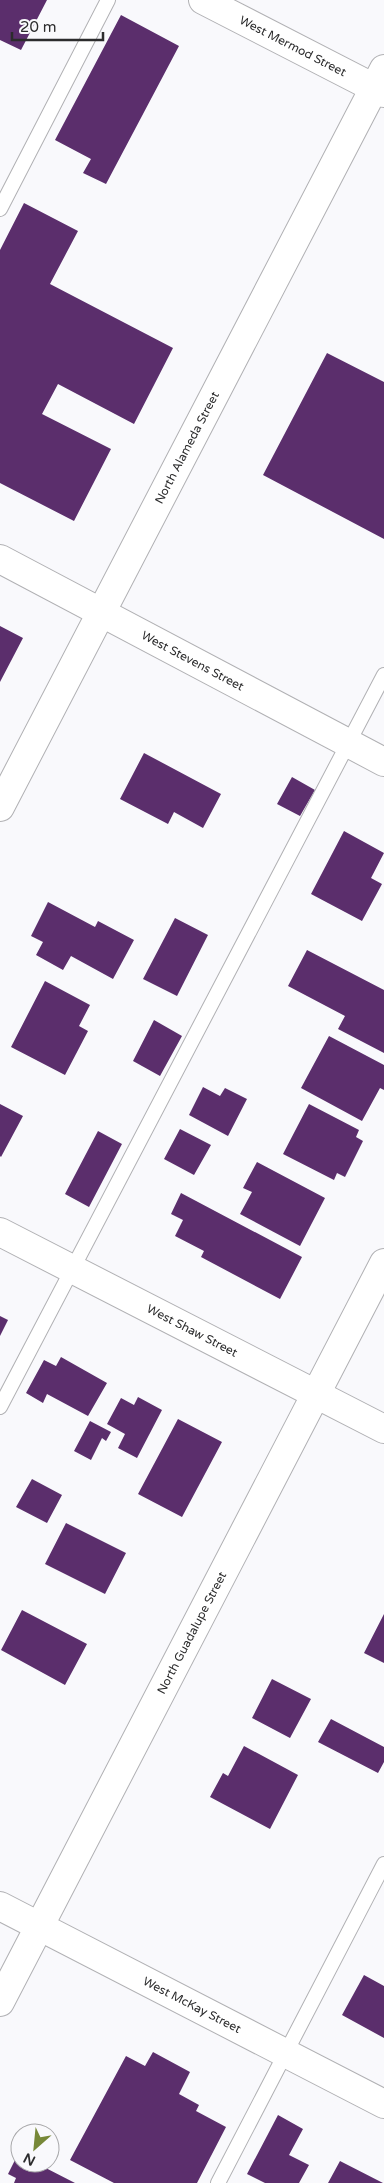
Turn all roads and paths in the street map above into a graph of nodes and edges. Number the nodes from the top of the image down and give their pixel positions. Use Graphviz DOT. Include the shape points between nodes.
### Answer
graph roads {
  1 [pos="108,0"];
  2 [pos="203,0"];
  3 [pos="381,83"];
  4 [pos="0,209"];
  5 [pos="0,560"];
  6 [pos="101,613"];
  7 [pos="384,675"];
  8 [pos="349,743"];
  9 [pos="384,762"];
  10 [pos="0,807"];
  11 [pos="0,1232"];
  12 [pos="384,1263"];
  13 [pos="73,1269"];
  14 [pos="315,1393"];
  15 [pos="0,1406"];
  16 [pos="384,1429"];
  17 [pos="384,1864"];
  18 [pos="0,1906"];
  19 [pos="39,1926"];
  20 [pos="0,2002"];
  21 [pos="285,2053"];
  22 [pos="384,2104"];
  23 [pos="218,2183"];
  1 -- 4 [label="lane"];
  2 -- 3 [label="street, West Mermod Street"];
  3 -- 6 [label="street, North Alameda Street"];
  5 -- 6 [label="street, West Stevens Street"];
  6 -- 8 [label="street, West Stevens Street"];
  6 -- 10 [label="street, North Alameda Street"];
  7 -- 8 [label="lane"];
  8 -- 9 [label="street, West Stevens Street"];
  8 -- 13 [label="lane"];
  11 -- 13 [label="street, West Shaw Street"];
  12 -- 14 [label="street, North Guadalupe Street"];
  13 -- 14 [label="street, West Shaw Street"];
  13 -- 15 [label="lane"];
  14 -- 16 [label="street, West Shaw Street"];
  14 -- 19 [label="street, North Guadalupe Street"];
  17 -- 21 [label="lane"];
  18 -- 19 [label="street, West McKay Street"];
  19 -- 20 [label="street, North Guadalupe Street"];
  19 -- 21 [label="street, West McKay Street"];
  21 -- 22 [label="street, West McKay Street"];
  21 -- 23 [label="lane"];
}
